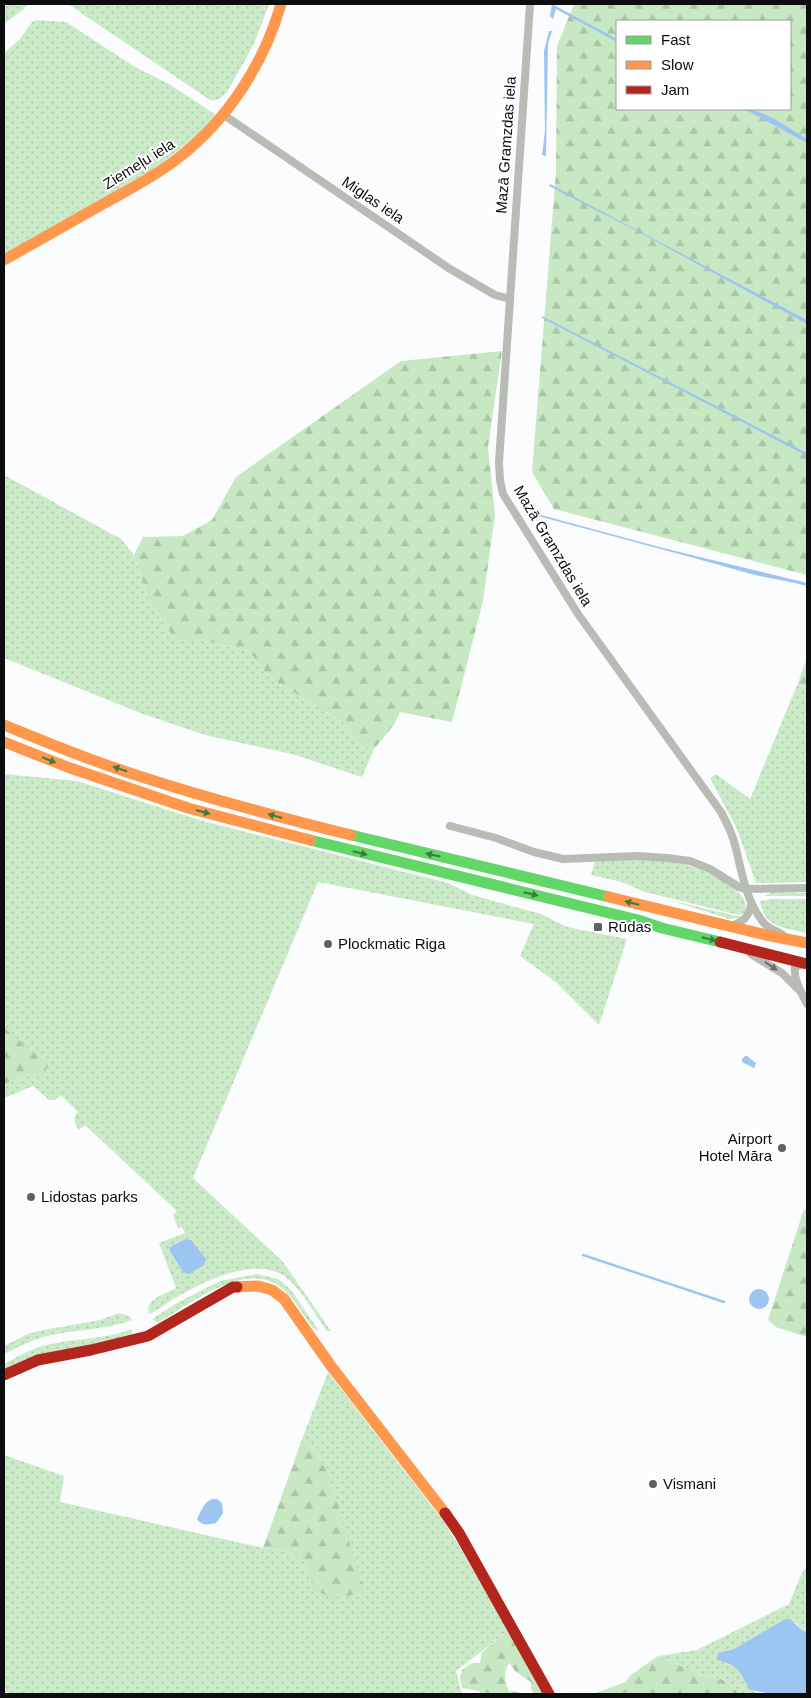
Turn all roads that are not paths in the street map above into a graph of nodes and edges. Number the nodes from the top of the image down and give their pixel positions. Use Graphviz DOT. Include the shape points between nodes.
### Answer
graph roads {
  1 [pos="281,4"];
  2 [pos="530,4"];
  3 [pos="224,115"];
  4 [pos="4,260"];
  5 [pos="510,299"];
  6 [pos="4,725"];
  7 [pos="4,742"];
  8 [pos="450,826"];
  9 [pos="807,888"];
  10 [pos="745,889"];
  11 [pos="752,904"];
  12 [pos="729,926"];
  13 [pos="786,938"];
  14 [pos="807,943"];
  15 [pos="737,946"];
  16 [pos="806,963"];
  17 [pos="800,992"];
  18 [pos="807,1004"];
  19 [pos="4,1375"];
  20 [pos="549,1694"];
  1 -- 3 [label="main road, Ziemeļu iela" via="246,85"];
  2 -- 5 [label="street, Mazā Gramzdas iela"];
  3 -- 4 [label="main road, Ziemeļu iela" via="162,170"];
  3 -- 5 [label="street, Miglas iela" via="450,269"];
  5 -- 10 [label="street, Mazā Gramzdas iela" via="498,462 503,494 578,614 721,812 735,845"];
  12 -- 6 [label="main road, one-way" via="283,818 138,775"];
  7 -- 15 [label="main road, one-way" via="188,808"];
  8 -- 10 [label="street" via="563,859 637,856 690,861"];
  9 -- 10 [label="street"];
  10 -- 11 [label="street, Mazā Gramzdas iela"];
  11 -- 12 [label="street" via="741,923"];
  11 -- 13 [label="street, Mazā Gramzdas iela" via="764,924"];
  12 -- 13 [label="main road"];
  13 -- 14 [label="main road"];
  15 -- 16 [label="main road"];
  15 -- 17 [label="street, one-way" via="782,973"];
  16 -- 17 [label="street" via="795,967 794,971"];
  17 -- 18 [label="street"];
  19 -- 20 [label="main road" via="38,1360 148,1336 233,1287 258,1286 272,1290 284,1299 331,1366 448,1517"];
}
